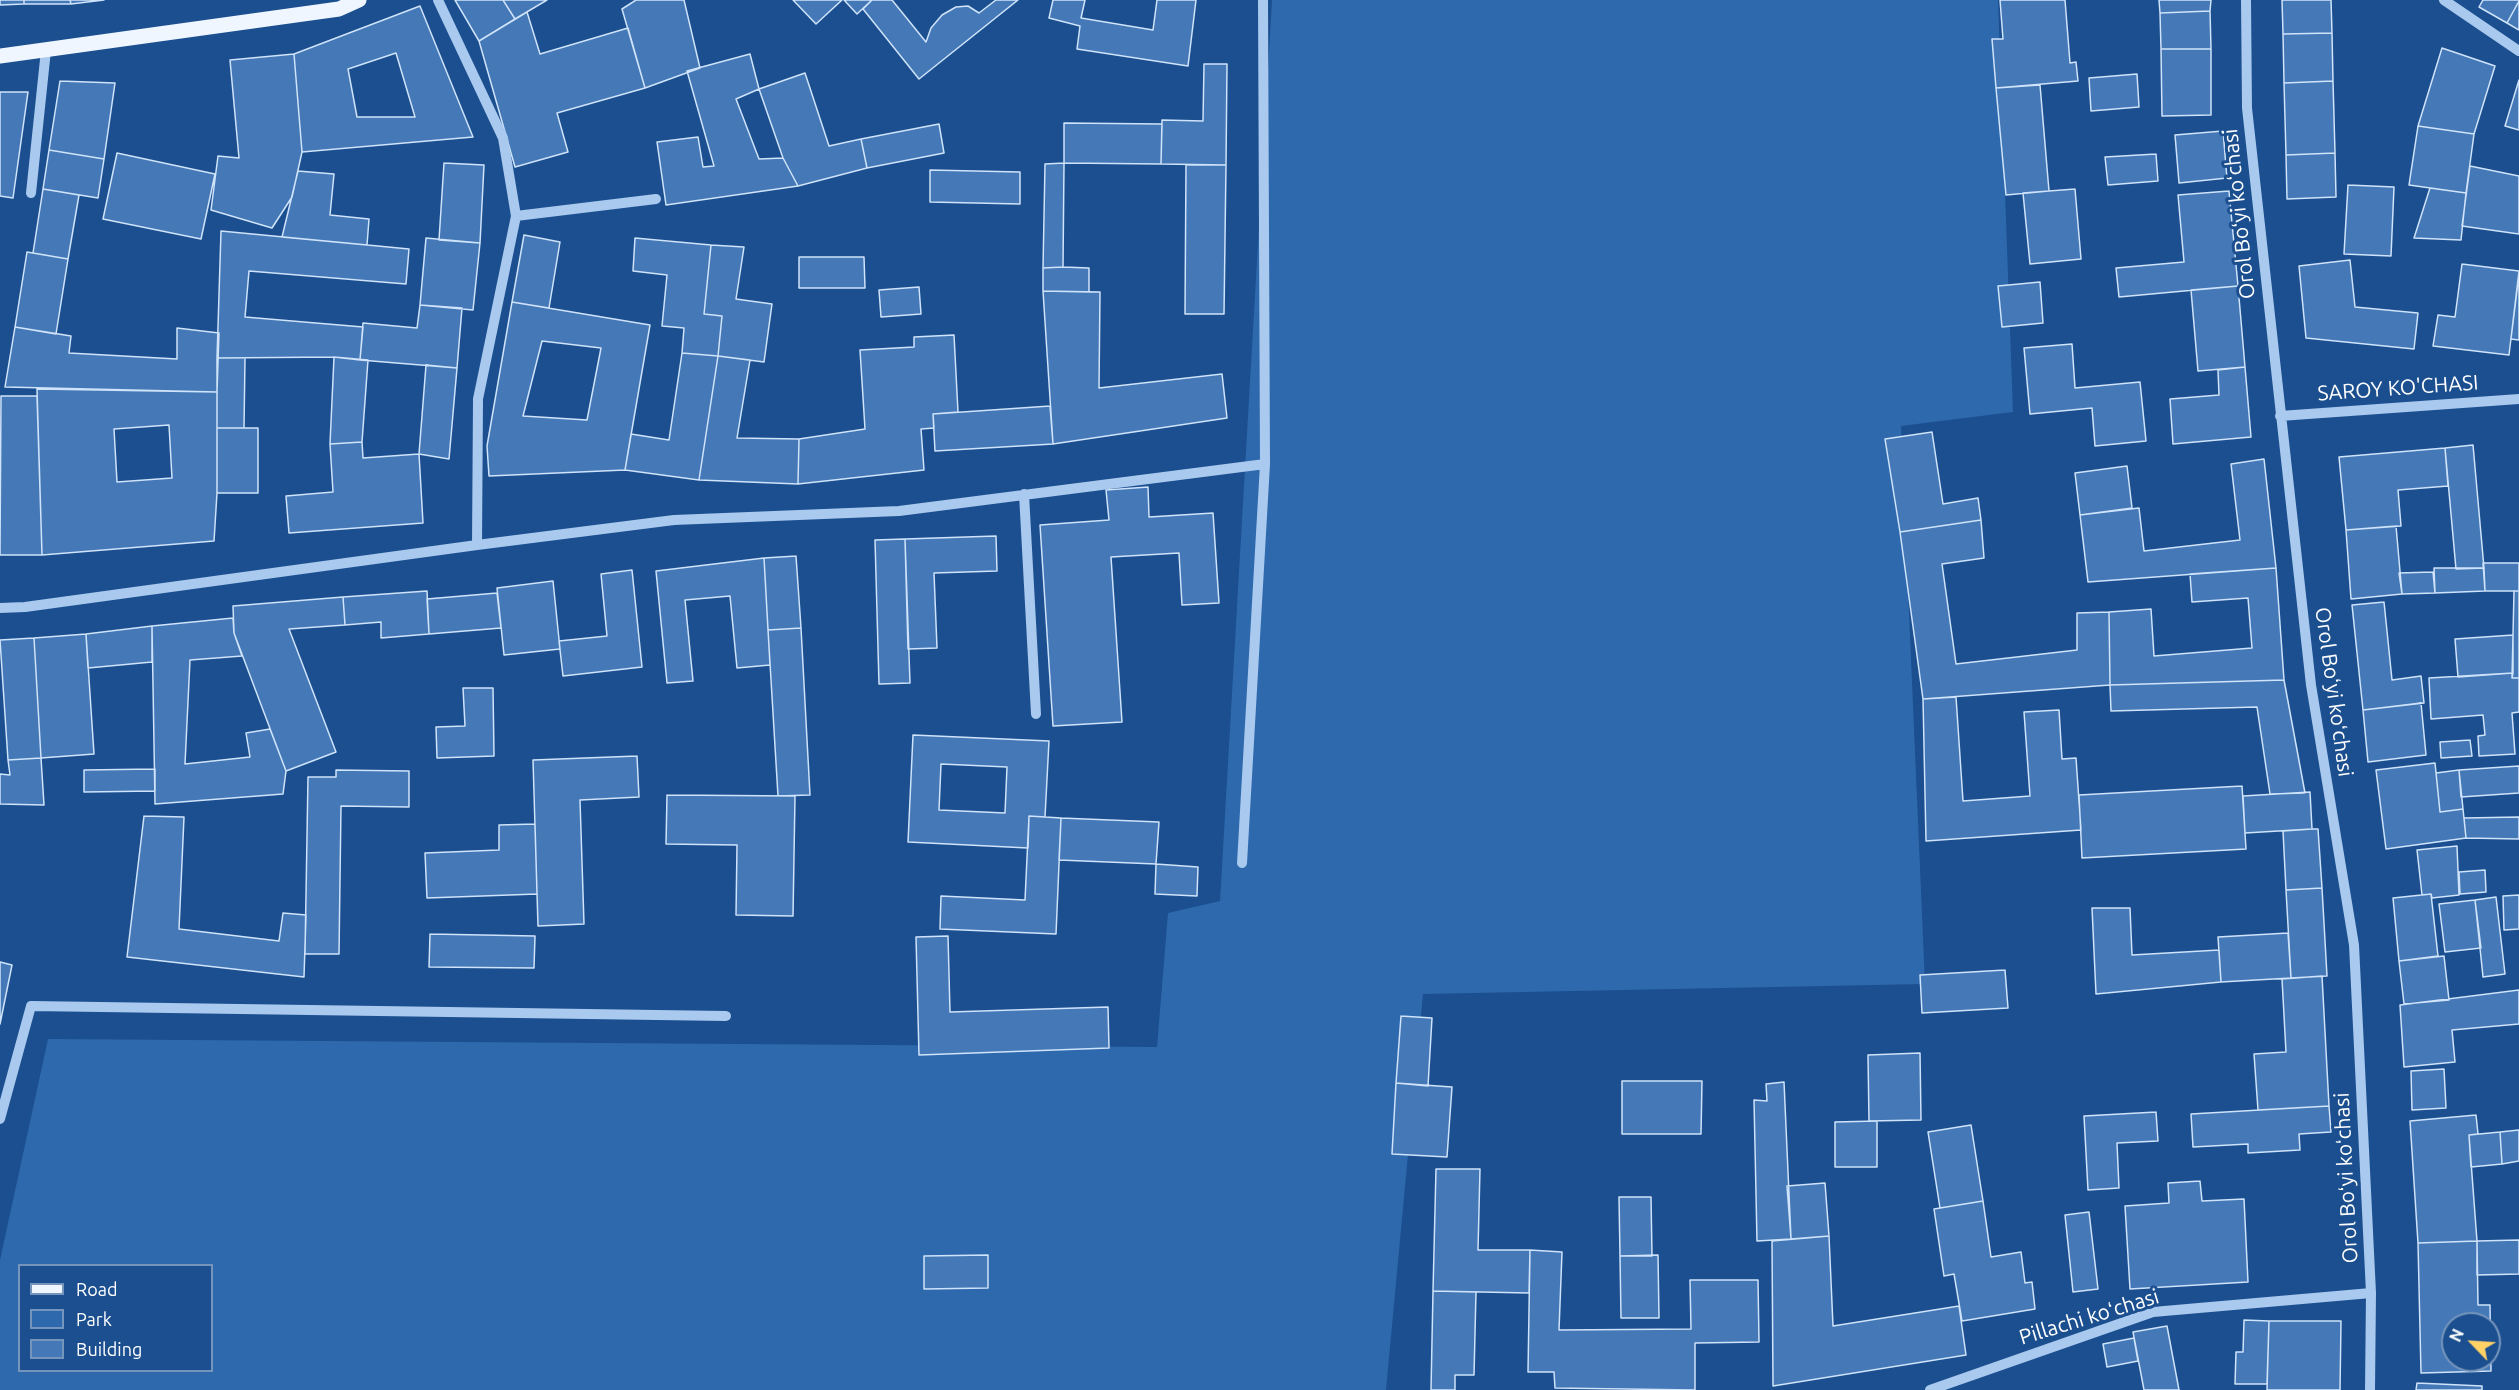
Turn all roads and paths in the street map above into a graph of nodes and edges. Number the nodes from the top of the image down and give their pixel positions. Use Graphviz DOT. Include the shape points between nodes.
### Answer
graph roads {
  1 [pos="359,0"];
  2 [pos="438,0"];
  3 [pos="1263,0"];
  4 [pos="2246,0"];
  5 [pos="2444,0"];
  6 [pos="46,50"];
  7 [pos="2519,51"];
  8 [pos="0,56"];
  9 [pos="31,193"];
  10 [pos="656,199"];
  11 [pos="516,216"];
  12 [pos="2519,399"];
  13 [pos="2280,416"];
  14 [pos="1265,464"];
  15 [pos="1024,494"];
  16 [pos="477,545"];
  17 [pos="0,608"];
  18 [pos="1036,714"];
  19 [pos="1242,863"];
  20 [pos="726,1016"];
  21 [pos="0,1119"];
  22 [pos="2371,1293"];
  23 [pos="1930,1390"];
  24 [pos="2370,1390"];
  1 -- 6 [label="main road" via="339,9"];
  2 -- 11 [label="street" via="503,138"];
  3 -- 14 [label="street"];
  4 -- 13 [label="street, Orol Boʻyi koʻchasi" via="2247,108"];
  5 -- 7 [label="street"];
  6 -- 8 [label="main road"];
  6 -- 9 [label="street"];
  10 -- 11 [label="street"];
  11 -- 16 [label="street" via="478,399"];
  12 -- 13 [label="street, SAROY KO'CHASI"];
  13 -- 22 [label="street, Orol Boʻyi koʻchasi" via="2311,685 2354,945"];
  14 -- 15 [label="street"];
  14 -- 19 [label="street"];
  15 -- 16 [label="street" via="899,511 674,520"];
  15 -- 18 [label="street"];
  16 -- 17 [label="street"];
  20 -- 21 [label="street" via="31,1006"];
  22 -- 23 [label="street, Pillachi koʻchasi" via="2153,1312"];
  22 -- 24 [label="street, Orol Boʻyi koʻchasi"];
}
